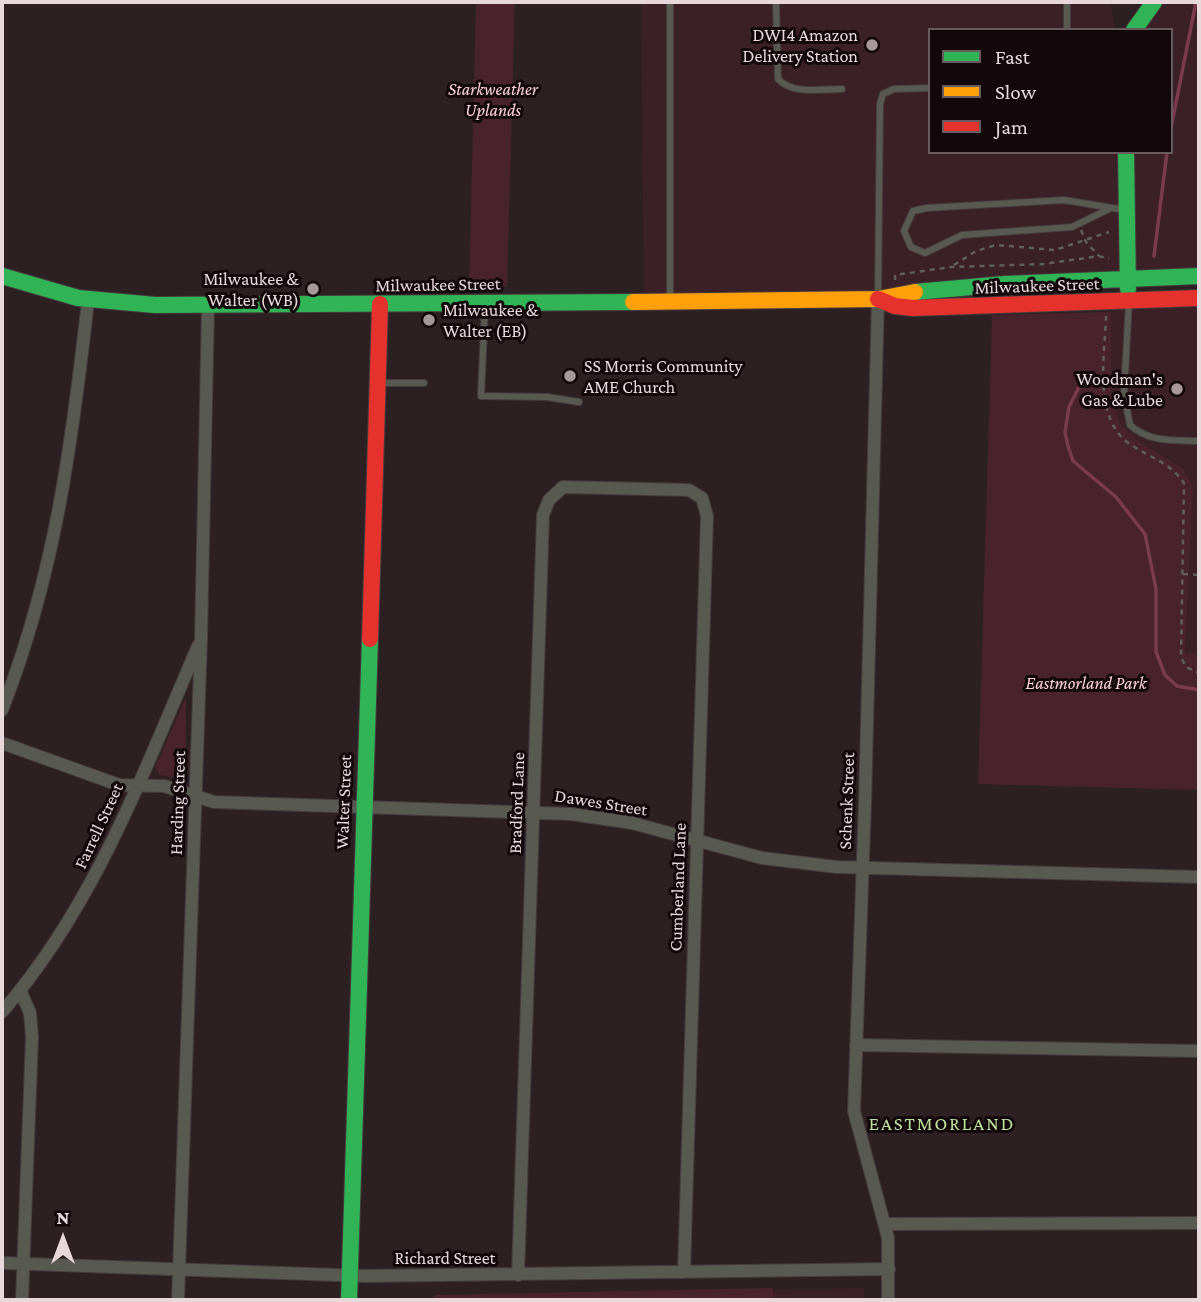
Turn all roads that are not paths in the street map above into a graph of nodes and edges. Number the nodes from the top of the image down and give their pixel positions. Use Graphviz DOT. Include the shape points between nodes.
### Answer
graph roads {
  1 [pos="670,2"];
  2 [pos="776,2"];
  3 [pos="1067,2"];
  4 [pos="1154,2"];
  5 [pos="1067,28"];
  6 [pos="1135,28"];
  7 [pos="928,88"];
  8 [pos="842,89"];
  9 [pos="1126,154"];
  10 [pos="1109,209"];
  11 [pos="1127,210"];
  12 [pos="2,276"];
  13 [pos="1199,276"];
  14 [pos="1128,277"];
  15 [pos="1199,298"];
  16 [pos="878,299"];
  17 [pos="88,301"];
  18 [pos="670,302"];
  19 [pos="1129,302"];
  20 [pos="485,303"];
  21 [pos="380,304"];
  22 [pos="208,307"];
  23 [pos="377,383"];
  24 [pos="424,383"];
  25 [pos="579,402"];
  26 [pos="1199,441"];
  27 [pos="704,504"];
  28 [pos="201,639"];
  29 [pos="2,710"];
  30 [pos="2,743"];
  31 [pos="137,785"];
  32 [pos="195,796"];
  33 [pos="363,807"];
  34 [pos="535,812"];
  35 [pos="697,840"];
  36 [pos="863,867"];
  37 [pos="1199,877"];
  38 [pos="20,990"];
  39 [pos="2,1012"];
  40 [pos="856,1045"];
  41 [pos="1199,1051"];
  42 [pos="1199,1223"];
  43 [pos="885,1224"];
  44 [pos="2,1263"];
  45 [pos="23,1264"];
  46 [pos="179,1269"];
  47 [pos="889,1269"];
  48 [pos="684,1272"];
  49 [pos="518,1275"];
  50 [pos="349,1276"];
  51 [pos="22,1300"];
  52 [pos="178,1300"];
  53 [pos="349,1300"];
  54 [pos="888,1300"];
  1 -- 18 [label="lane"];
  2 -- 8 [label="lane" via="778,79 799,89"];
  3 -- 5 [label="lane"];
  4 -- 6 [label="street"];
  7 -- 16 [label="lane" via="894,89 883,94 880,104"];
  9 -- 11 [label="street"];
  10 -- 10 [label="lane" via="1072,227 962,235 925,253 911,247 904,231 913,211 927,208 1064,200"];
  10 -- 11 [label="lane"];
  11 -- 14 [label="street"];
  12 -- 17 [label="street, Milwaukee Street" via="34,289"];
  13 -- 14 [label="street, Milwaukee Street"];
  14 -- 16 [label="street, Milwaukee Street" via="914,292"];
  14 -- 19 [label="street"];
  15 -- 19 [label="street, Milwaukee Street"];
  16 -- 18 [label="street, Milwaukee Street"];
  16 -- 19 [label="street, Milwaukee Street" via="913,308"];
  16 -- 36 [label="street, Schenk Street"];
  17 -- 22 [label="street, Milwaukee Street"];
  17 -- 29 [label="street" via="75,427 54,538"];
  18 -- 20 [label="street, Milwaukee Street"];
  19 -- 26 [label="lane" via="1125,394 1130,425 1158,440"];
  20 -- 21 [label="street, Milwaukee Street"];
  20 -- 25 [label="lane" via="481,397"];
  21 -- 22 [label="street, Milwaukee Street"];
  21 -- 23 [label="street, Walter Street"];
  22 -- 28 [label="street, Harding Street"];
  23 -- 24 [label="lane"];
  23 -- 33 [label="street, Walter Street"];
  27 -- 34 [label="street, Bradford Lane" via="689,490 642,488 563,487 549,500 543,515"];
  27 -- 35 [label="street, Cumberland Lane"];
  28 -- 31 [label="street, Farrell Street"];
  28 -- 32 [label="street, Harding Street"];
  30 -- 31 [label="street, Dawes Street" via="119,785"];
  31 -- 32 [label="street, Dawes Street" via="164,786"];
  31 -- 38 [label="street, Farrell Street" via="102,865"];
  32 -- 33 [label="street, Dawes Street" via="214,802"];
  32 -- 46 [label="street, Harding Street"];
  33 -- 34 [label="street, Dawes Street"];
  33 -- 50 [label="street, Walter Street"];
  34 -- 35 [label="street, Dawes Street" via="620,821"];
  34 -- 49 [label="street, Bradford Lane"];
  35 -- 36 [label="street, Dawes Street" via="762,858"];
  35 -- 48 [label="street, Cumberland Lane"];
  36 -- 37 [label="street, Dawes Street"];
  36 -- 40 [label="street, Schenk Street"];
  38 -- 39 [label="street, Farrell Street"];
  38 -- 45 [label="street" via="30,1013 32,1037"];
  40 -- 41 [label="street"];
  40 -- 43 [label="street, Schenk Street" via="854,1111"];
  42 -- 43 [label="street"];
  43 -- 47 [label="street, Schenk Street"];
  44 -- 45 [label="street, Richard Street"];
  45 -- 46 [label="street, Richard Street"];
  45 -- 51 [label="street"];
  46 -- 50 [label="street, Richard Street"];
  46 -- 52 [label="street, Harding Street"];
  47 -- 48 [label="street, Richard Street"];
  47 -- 54 [label="street, Schenk Street"];
  48 -- 49 [label="street, Richard Street"];
  49 -- 50 [label="street, Richard Street"];
  50 -- 53 [label="street, Walter Street"];
}
